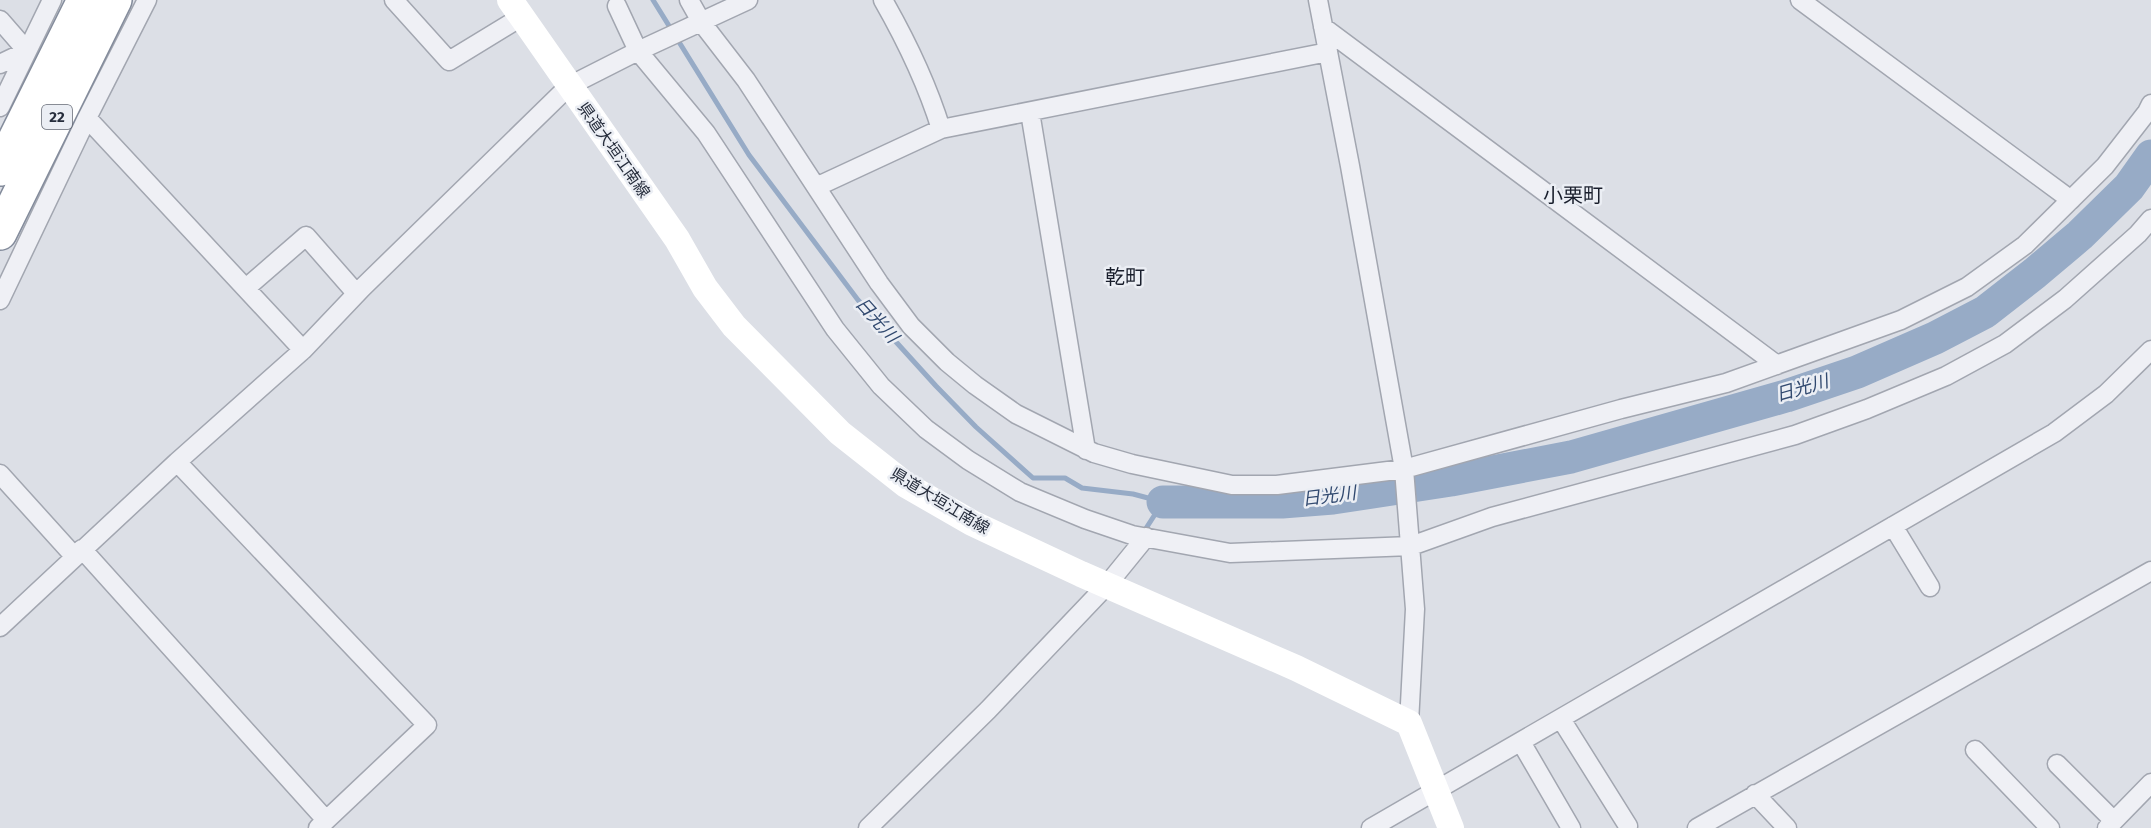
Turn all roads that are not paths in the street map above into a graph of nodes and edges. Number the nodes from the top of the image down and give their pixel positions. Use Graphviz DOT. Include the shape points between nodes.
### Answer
graph roads {
  1 [pos="52,0"];
  2 [pos="84,0"];
  3 [pos="115,0"];
  4 [pos="147,0"];
  5 [pos="394,0"];
  6 [pos="689,0"];
  7 [pos="748,0"];
  8 [pos="883,0"];
  9 [pos="1318,0"];
  10 [pos="1800,0"];
  11 [pos="617,6"];
  12 [pos="516,9"];
  13 [pos="0,20"];
  14 [pos="700,24"];
  15 [pos="1323,27"];
  16 [pos="641,49"];
  17 [pos="27,51"];
  18 [pos="1328,52"];
  19 [pos="0,64"];
  20 [pos="568,86"];
  21 [pos="2151,104"];
  22 [pos="0,107"];
  23 [pos="1029,112"];
  24 [pos="87,118"];
  25 [pos="941,129"];
  26 [pos="0,169"];
  27 [pos="816,187"];
  28 [pos="2071,200"];
  29 [pos="2151,219"];
  30 [pos="0,233"];
  31 [pos="246,288"];
  32 [pos="356,293"];
  33 [pos="0,300"];
  34 [pos="303,350"];
  35 [pos="2151,350"];
  36 [pos="1777,365"];
  37 [pos="1086,450"];
  38 [pos="177,462"];
  39 [pos="1404,472"];
  40 [pos="0,474"];
  41 [pos="1893,526"];
  42 [pos="1146,537"];
  43 [pos="1410,543"];
  44 [pos="78,553"];
  45 [pos="2151,571"];
  46 [pos="1107,585"];
  47 [pos="1930,588"];
  48 [pos="0,627"];
  49 [pos="1562,719"];
  50 [pos="1409,723"];
  51 [pos="1521,742"];
  52 [pos="1975,750"];
  53 [pos="2057,764"];
  54 [pos="2151,783"];
  55 [pos="1436,791"];
  56 [pos="1755,795"];
  57 [pos="322,824"];
  58 [pos="2111,824"];
  59 [pos="1628,826"];
  60 [pos="868,828"];
  61 [pos="1371,828"];
  62 [pos="1451,828"];
  63 [pos="1571,828"];
  64 [pos="1697,828"];
  65 [pos="1787,828"];
  66 [pos="2050,828"];
  1 -- 17 [label="street"];
  2 -- 26 [label="highway, 22"];
  3 -- 30 [label="highway, 22"];
  4 -- 24 [label="street"];
  5 -- 12 [label="street" via="449,61"];
  6 -- 14 [label="street"];
  7 -- 14 [label="street"];
  8 -- 25 [label="street" via="907,42"];
  9 -- 15 [label="street"];
  10 -- 28 [label="street"];
  11 -- 16 [label="street"];
  12 -- 20 [label="main road, 県道大垣江南線"];
  13 -- 17 [label="street"];
  14 -- 16 [label="street"];
  14 -- 27 [label="street" via="746,80"];
  15 -- 18 [label="street"];
  15 -- 36 [label="street"];
  16 -- 20 [label="street"];
  16 -- 42 [label="street" via="706,133 835,329 888,393 926,429 1020,492 1085,519"];
  17 -- 19 [label="street"];
  17 -- 22 [label="street"];
  18 -- 23 [label="street"];
  18 -- 39 [label="street"];
  20 -- 32 [label="street"];
  20 -- 46 [label="main road, 県道大垣江南線" via="677,239 705,288 735,326 840,433 906,485 972,523"];
  21 -- 28 [label="street" via="2105,166"];
  23 -- 25 [label="street"];
  23 -- 37 [label="street"];
  24 -- 31 [label="street"];
  24 -- 33 [label="street"];
  25 -- 27 [label="street"];
  27 -- 37 [label="street" via="911,326 947,362 1016,414"];
  28 -- 36 [label="street" via="2025,245 1967,287 1901,320"];
  29 -- 43 [label="street" via="2065,299 2005,344 1946,376 1795,435 1491,517"];
  31 -- 32 [label="street" via="306,236"];
  31 -- 34 [label="street"];
  32 -- 34 [label="street"];
  34 -- 38 [label="street"];
  35 -- 41 [label="street" via="2106,394 2054,433"];
  36 -- 39 [label="street" via="1726,383"];
  37 -- 39 [label="street" via="1232,485 1277,485"];
  38 -- 44 [label="street"];
  38 -- 57 [label="street" via="428,725"];
  39 -- 43 [label="street"];
  40 -- 44 [label="street"];
  41 -- 47 [label="street"];
  41 -- 49 [label="street"];
  42 -- 43 [label="street" via="1230,553"];
  42 -- 46 [label="street"];
  43 -- 50 [label="street" via="1415,609"];
  44 -- 48 [label="street"];
  44 -- 57 [label="street"];
  45 -- 56 [label="street"];
  46 -- 50 [label="main road, 県道大垣江南線" via="1296,668"];
  46 -- 60 [label="street"];
  49 -- 51 [label="street"];
  49 -- 59 [label="street"];
  50 -- 55 [label="main road"];
  51 -- 55 [label="street"];
  51 -- 63 [label="street"];
  52 -- 66 [label="street"];
  53 -- 58 [label="street"];
  54 -- 58 [label="street"];
  55 -- 61 [label="street"];
  55 -- 62 [label="main road"];
  56 -- 64 [label="street"];
  56 -- 65 [label="street"];
}
